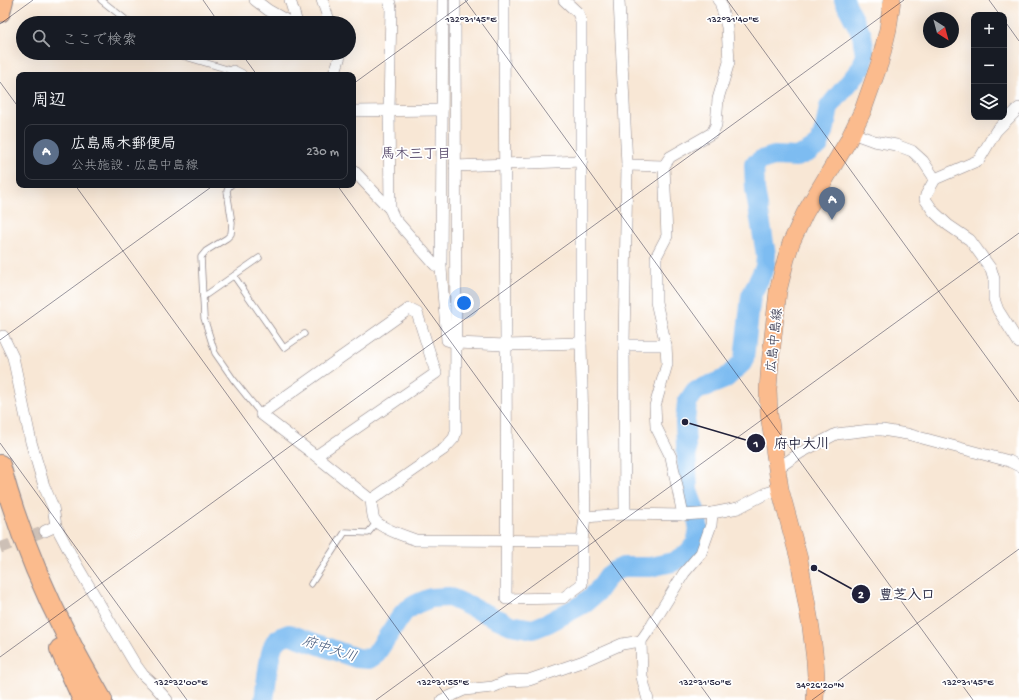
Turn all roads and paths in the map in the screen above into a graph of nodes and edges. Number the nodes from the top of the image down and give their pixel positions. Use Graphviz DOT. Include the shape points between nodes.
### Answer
graph roads {
  1 [pos="3,0"];
  2 [pos="101,0"];
  3 [pos="255,0"];
  4 [pos="290,0"];
  5 [pos="322,0"];
  6 [pos="389,0"];
  7 [pos="443,0"];
  8 [pos="455,0"];
  9 [pos="504,0"];
  10 [pos="564,0"];
  11 [pos="619,0"];
  12 [pos="718,0"];
  13 [pos="892,0"];
  14 [pos="0,12"];
  15 [pos="121,16"];
  16 [pos="279,16"];
  17 [pos="295,16"];
  18 [pos="328,16"];
  19 [pos="194,60"];
  20 [pos="339,60"];
  21 [pos="229,72"];
  22 [pos="334,72"];
  23 [pos="1019,108"];
  24 [pos="389,110"];
  25 [pos="442,110"];
  26 [pos="356,111"];
  27 [pos="852,133"];
  28 [pos="582,162"];
  29 [pos="504,164"];
  30 [pos="626,165"];
  31 [pos="455,166"];
  32 [pos="664,166"];
  33 [pos="356,173"];
  34 [pos="935,179"];
  35 [pos="228,188"];
  36 [pos="390,209"];
  37 [pos="259,258"];
  38 [pos="441,268"];
  39 [pos="234,276"];
  40 [pos="203,297"];
  41 [pos="304,334"];
  42 [pos="3,336"];
  43 [pos="456,343"];
  44 [pos="581,343"];
  45 [pos="1019,343"];
  46 [pos="506,345"];
  47 [pos="624,345"];
  48 [pos="666,345"];
  49 [pos="261,414"];
  50 [pos="316,456"];
  51 [pos="0,465"];
  52 [pos="1019,466"];
  53 [pos="778,468"];
  54 [pos="780,489"];
  55 [pos="371,500"];
  56 [pos="0,510"];
  57 [pos="625,514"];
  58 [pos="707,514"];
  59 [pos="686,515"];
  60 [pos="585,517"];
  61 [pos="377,522"];
  62 [pos="56,526"];
  63 [pos="45,532"];
  64 [pos="506,540"];
  65 [pos="582,541"];
  66 [pos="311,584"];
  67 [pos="641,641"];
  68 [pos="818,699"];
  69 [pos="83,700"];
  70 [pos="102,700"];
  71 [pos="167,700"];
  72 [pos="442,700"];
  73 [pos="648,700"];
  1 -- 14 [label="highway"];
  2 -- 15 [label="lane"];
  3 -- 16 [label="street"];
  4 -- 17 [label="street"];
  5 -- 18 [label="street"];
  6 -- 24 [label="street"];
  7 -- 25 [label="street"];
  8 -- 31 [label="street"];
  9 -- 29 [label="street"];
  10 -- 28 [label="street" via="578,13 581,21"];
  11 -- 30 [label="street"];
  12 -- 32 [label="street" via="727,27 729,62 718,99 716,125 712,133 670,157"];
  13 -- 27 [label="main road, 広島中島線" via="880,62"];
  19 -- 21 [label="lane"];
  20 -- 22 [label="street"];
  23 -- 34 [label="street" via="996,131 979,160"];
  24 -- 25 [label="street"];
  24 -- 26 [label="street"];
  24 -- 36 [label="street"];
  25 -- 38 [label="street"];
  27 -- 34 [label="street" via="912,151 923,161"];
  27 -- 53 [label="main road, 広島中島線" via="805,213 782,275 775,314 768,389 769,414"];
  28 -- 29 [label="street"];
  28 -- 44 [label="street"];
  29 -- 31 [label="street"];
  29 -- 46 [label="street"];
  30 -- 32 [label="street"];
  30 -- 47 [label="street"];
  31 -- 43 [label="street"];
  32 -- 48 [label="street" via="667,236 656,257 656,302"];
  33 -- 36 [label="street"];
  34 -- 45 [label="street" via="925,199 948,225 970,240 991,269 994,299 998,310"];
  35 -- 40 [label="lane" via="231,234 201,257"];
  36 -- 38 [label="street" via="399,224 435,265"];
  37 -- 39 [label="lane"];
  38 -- 43 [label="street" via="447,340"];
  39 -- 40 [label="lane"];
  39 -- 41 [label="lane" via="284,348"];
  40 -- 49 [label="lane" via="204,318 215,353 232,379"];
  42 -- 62 [label="street" via="13,357 31,442 53,507"];
  43 -- 46 [label="street"];
  43 -- 55 [label="street" via="454,438 444,449"];
  44 -- 46 [label="street"];
  44 -- 60 [label="street"];
  46 -- 64 [label="street"];
  47 -- 48 [label="street"];
  47 -- 57 [label="street"];
  48 -- 59 [label="street" via="667,364 655,406 656,427 671,456"];
  49 -- 50 [label="street"];
  49 -- 50 [label="street" via="409,309 417,313 436,373"];
  50 -- 55 [label="street"];
  51 -- 70 [label="highway" via="18,522 42,581 68,639"];
  52 -- 53 [label="street" via="1009,461 907,434 876,430 836,434"];
  53 -- 54 [label="main road, 広島中島線"];
  54 -- 58 [label="street" via="766,493 738,508"];
  54 -- 68 [label="main road, 広島中島線" via="799,558 811,628"];
  55 -- 61 [label="street"];
  56 -- 69 [label="highway"];
  57 -- 59 [label="street"];
  57 -- 60 [label="street"];
  58 -- 59 [label="street"];
  58 -- 67 [label="street" via="712,525 701,553 684,573"];
  60 -- 65 [label="street"];
  61 -- 64 [label="street" via="416,540"];
  61 -- 66 [label="lane" via="368,533 345,532"];
  62 -- 63 [label="street"];
  62 -- 71 [label="street" via="135,664"];
  64 -- 65 [label="street"];
  64 -- 65 [label="street" via="506,599 563,598 582,584"];
  67 -- 72 [label="street" via="622,644 529,680 507,681 493,687 464,690"];
  67 -- 73 [label="street" via="642,677"];
}
